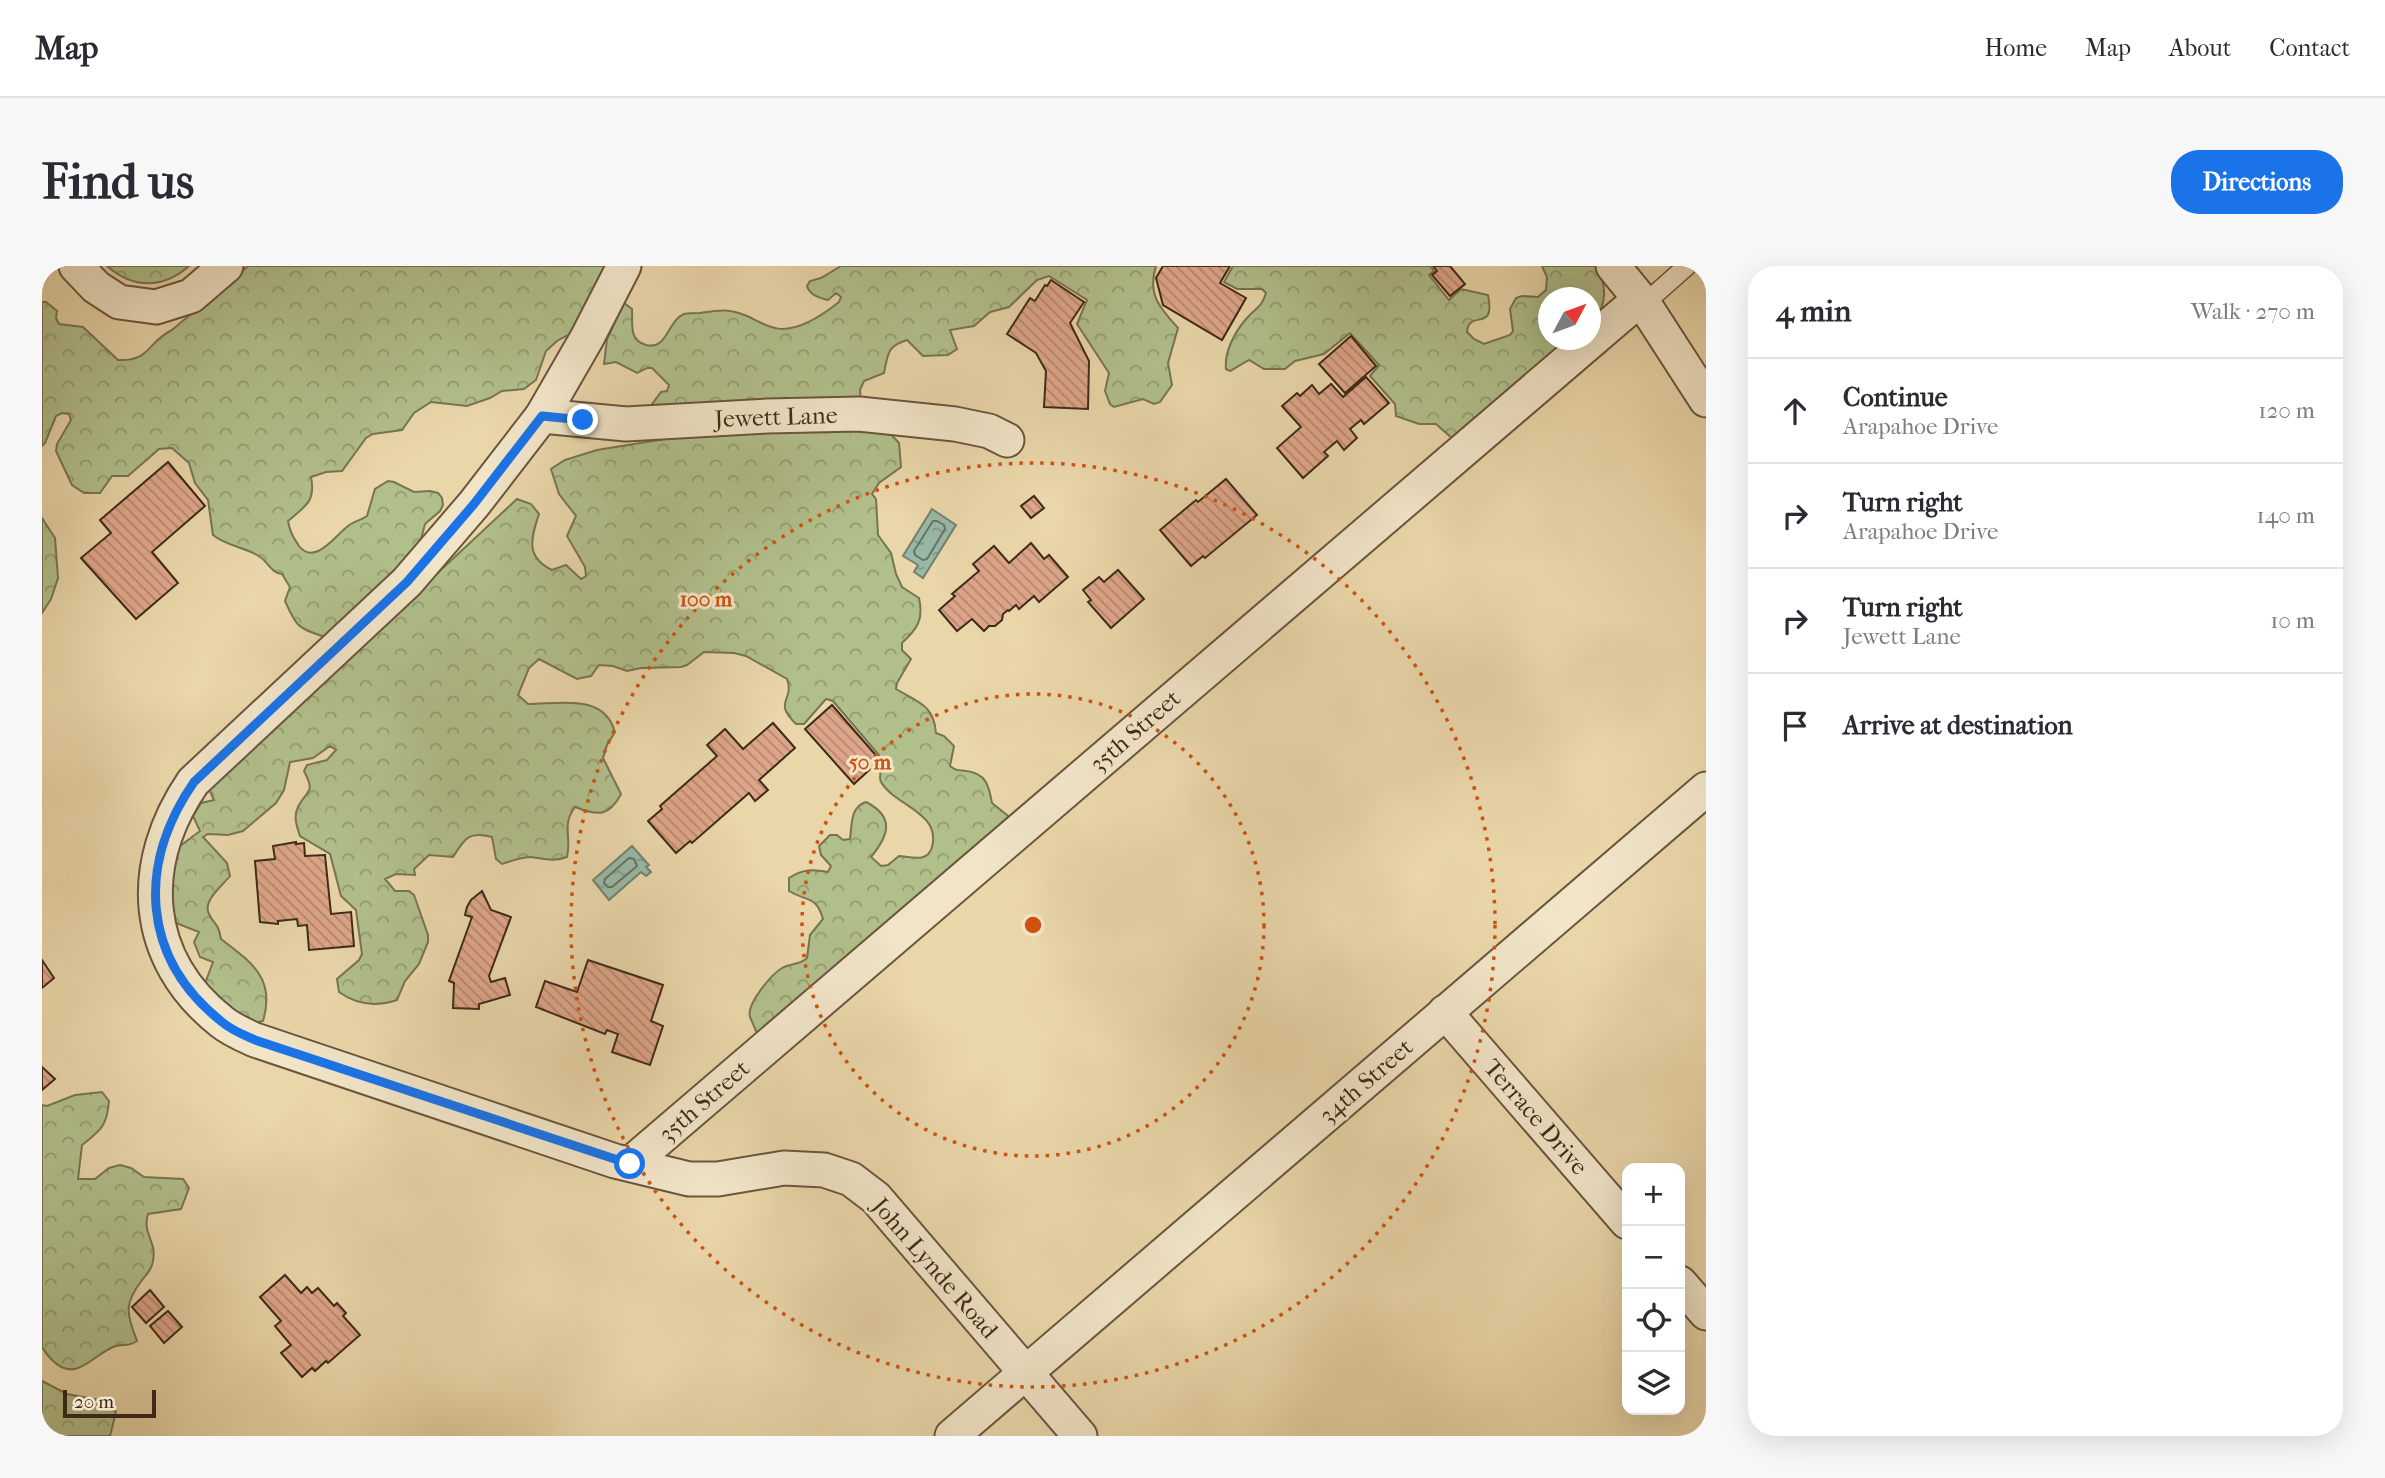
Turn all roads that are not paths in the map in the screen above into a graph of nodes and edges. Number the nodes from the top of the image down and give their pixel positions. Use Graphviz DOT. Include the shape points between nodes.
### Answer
graph roads {
  1 [pos="76,266"];
  2 [pos="624,266"];
  3 [pos="1613,266"];
  4 [pos="1687,266"];
  5 [pos="222,269"];
  6 [pos="1642,302"];
  7 [pos="1706,400"];
  8 [pos="542,416"];
  9 [pos="1007,440"];
  10 [pos="1706,789"];
  11 [pos="1445,1012"];
  12 [pos="630,1164"];
  13 [pos="1622,1216"];
  14 [pos="1685,1289"];
  15 [pos="1706,1313"];
  16 [pos="1026,1373"];
  17 [pos="952,1436"];
  18 [pos="1080,1436"];
  1 -- 5 [label="street" via="119,302 156,307 191,296"];
  2 -- 8 [label="street, John Lynde Road"];
  3 -- 6 [label="street"];
  4 -- 6 [label="lane"];
  6 -- 7 [label="street"];
  6 -- 12 [label="street, 35th Street"];
  8 -- 9 [label="street, Jewett Lane" via="626,424 859,414 955,424"];
  8 -- 12 [label="street, John Lynde Road" via="407,582 194,782 165,833 158,862 156,912 174,968 193,996 224,1024 255,1040"];
  10 -- 11 [label="street, 34th Street"];
  11 -- 13 [label="street, Terrace Drive"];
  11 -- 16 [label="street, 34th Street"];
  12 -- 16 [label="street, John Lynde Road" via="689,1179 805,1168 851,1179 876,1198"];
  14 -- 15 [label="street"];
  16 -- 17 [label="street, 34th Street"];
  16 -- 18 [label="street, John Lynde Road"];
}
